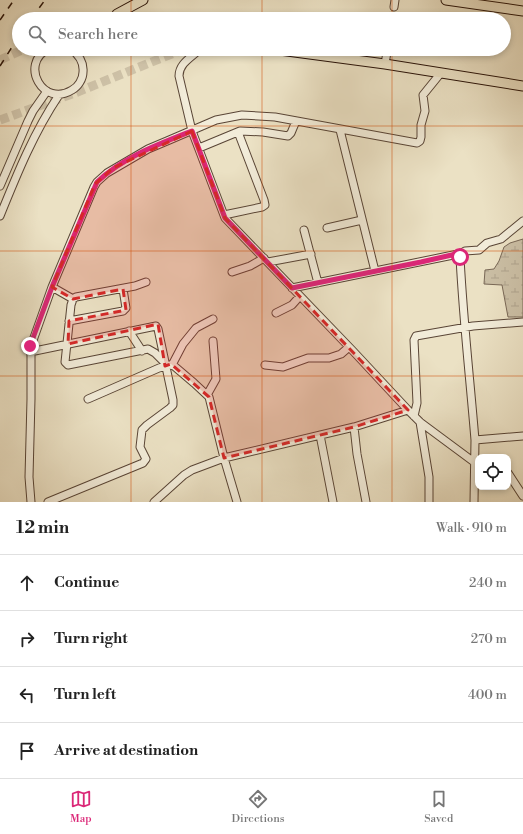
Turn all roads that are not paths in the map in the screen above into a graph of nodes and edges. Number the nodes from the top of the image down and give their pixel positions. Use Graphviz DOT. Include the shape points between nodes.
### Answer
graph roads {
  1 [pos="144,0"];
  2 [pos="446,0"];
  3 [pos="523,11"];
  4 [pos="121,12"];
  5 [pos="40,56"];
  6 [pos="78,56"];
  7 [pos="192,56"];
  8 [pos="325,56"];
  9 [pos="387,56"];
  10 [pos="385,64"];
  11 [pos="440,74"];
  12 [pos="523,86"];
  13 [pos="47,91"];
  14 [pos="59,94"];
  15 [pos="296,121"];
  16 [pos="340,130"];
  17 [pos="192,131"];
  18 [pos="238,132"];
  19 [pos="199,148"];
  20 [pos="0,186"];
  21 [pos="224,215"];
  22 [pos="0,216"];
  23 [pos="362,220"];
  24 [pos="523,221"];
  25 [pos="327,228"];
  26 [pos="304,230"];
  27 [pos="311,254"];
  28 [pos="459,255"];
  29 [pos="266,260"];
  30 [pos="375,271"];
  31 [pos="232,272"];
  32 [pos="146,282"];
  33 [pos="318,283"];
  34 [pos="52,287"];
  35 [pos="292,288"];
  36 [pos="123,289"];
  37 [pos="300,296"];
  38 [pos="72,299"];
  39 [pos="276,313"];
  40 [pos="213,318"];
  41 [pos="69,321"];
  42 [pos="523,322"];
  43 [pos="466,327"];
  44 [pos="129,331"];
  45 [pos="213,341"];
  46 [pos="68,344"];
  47 [pos="349,347"];
  48 [pos="142,350"];
  49 [pos="30,352"];
  50 [pos="167,365"];
  51 [pos="266,365"];
  52 [pos="207,395"];
  53 [pos="88,399"];
  54 [pos="408,410"];
  55 [pos="414,416"];
  56 [pos="420,422"];
  57 [pos="354,427"];
  58 [pos="320,435"];
  59 [pos="523,436"];
  60 [pos="475,440"];
  61 [pos="476,454"];
  62 [pos="224,458"];
  63 [pos="475,463"];
  64 [pos="511,478"];
  65 [pos="475,483"];
  66 [pos="523,496"];
  67 [pos="31,502"];
  68 [pos="48,502"];
  69 [pos="154,502"];
  70 [pos="237,502"];
  71 [pos="333,502"];
  72 [pos="366,502"];
  73 [pos="429,502"];
  74 [pos="474,502"];
  1 -- 4 [label="main road"];
  2 -- 3 [label="main road"];
  5 -- 13 [label="street" via="35,71 38,83"];
  6 -- 14 [label="street" via="83,67 80,83 67,93"];
  7 -- 17 [label="street" via="179,70"];
  8 -- 10 [label="main road"];
  9 -- 10 [label="street"];
  10 -- 11 [label="main road"];
  11 -- 12 [label="main road"];
  11 -- 16 [label="street" via="423,95 425,111 421,137 417,143"];
  13 -- 14 [label="street"];
  13 -- 20 [label="street" via="33,110"];
  14 -- 22 [label="street" via="39,126"];
  15 -- 16 [label="street"];
  15 -- 17 [label="street" via="242,115 220,119"];
  15 -- 18 [label="street" via="288,136"];
  16 -- 23 [label="street"];
  17 -- 19 [label="street"];
  17 -- 34 [label="street" via="148,149 110,170 97,182"];
  18 -- 19 [label="street"];
  18 -- 21 [label="street" via="265,205"];
  19 -- 21 [label="street"];
  21 -- 29 [label="street"];
  23 -- 25 [label="street"];
  23 -- 30 [label="street"];
  24 -- 28 [label="street" via="501,239 487,243 479,250 465,251"];
  26 -- 27 [label="street"];
  27 -- 29 [label="street"];
  27 -- 33 [label="street"];
  28 -- 30 [label="street"];
  28 -- 43 [label="street"];
  29 -- 31 [label="street"];
  29 -- 35 [label="street"];
  30 -- 33 [label="street"];
  32 -- 36 [label="street"];
  33 -- 35 [label="street"];
  34 -- 38 [label="street"];
  34 -- 49 [label="street"];
  35 -- 37 [label="street"];
  36 -- 38 [label="street"];
  36 -- 41 [label="street" via="126,308 123,311"];
  37 -- 39 [label="street" via="292,305"];
  37 -- 47 [label="street"];
  38 -- 41 [label="street"];
  40 -- 50 [label="street" via="196,328"];
  41 -- 46 [label="street"];
  42 -- 43 [label="street"];
  43 -- 55 [label="street" via="418,335 415,338 417,403"];
  43 -- 60 [label="street"];
  44 -- 46 [label="street"];
  44 -- 48 [label="street"];
  44 -- 50 [label="street" via="153,325 158,327"];
  45 -- 52 [label="street" via="216,377"];
  46 -- 48 [label="street" via="65,362 68,365"];
  46 -- 49 [label="street"];
  47 -- 51 [label="street" via="329,358 308,358 283,367"];
  47 -- 54 [label="street"];
  48 -- 50 [label="street" via="152,351"];
  49 -- 67 [label="street"];
  50 -- 52 [label="street"];
  50 -- 53 [label="street"];
  50 -- 68 [label="street" via="173,403 142,430 140,447 146,457 145,461 120,474"];
  52 -- 62 [label="street"];
  54 -- 55 [label="street"];
  54 -- 57 [label="street"];
  55 -- 56 [label="street"];
  56 -- 63 [label="street"];
  56 -- 73 [label="street" via="429,477"];
  57 -- 58 [label="street"];
  57 -- 72 [label="street"];
  58 -- 62 [label="street"];
  58 -- 71 [label="street"];
  59 -- 60 [label="street"];
  60 -- 61 [label="street"];
  62 -- 69 [label="street" via="184,475"];
  62 -- 70 [label="street"];
  64 -- 66 [label="street"];
  65 -- 74 [label="street"];
}
